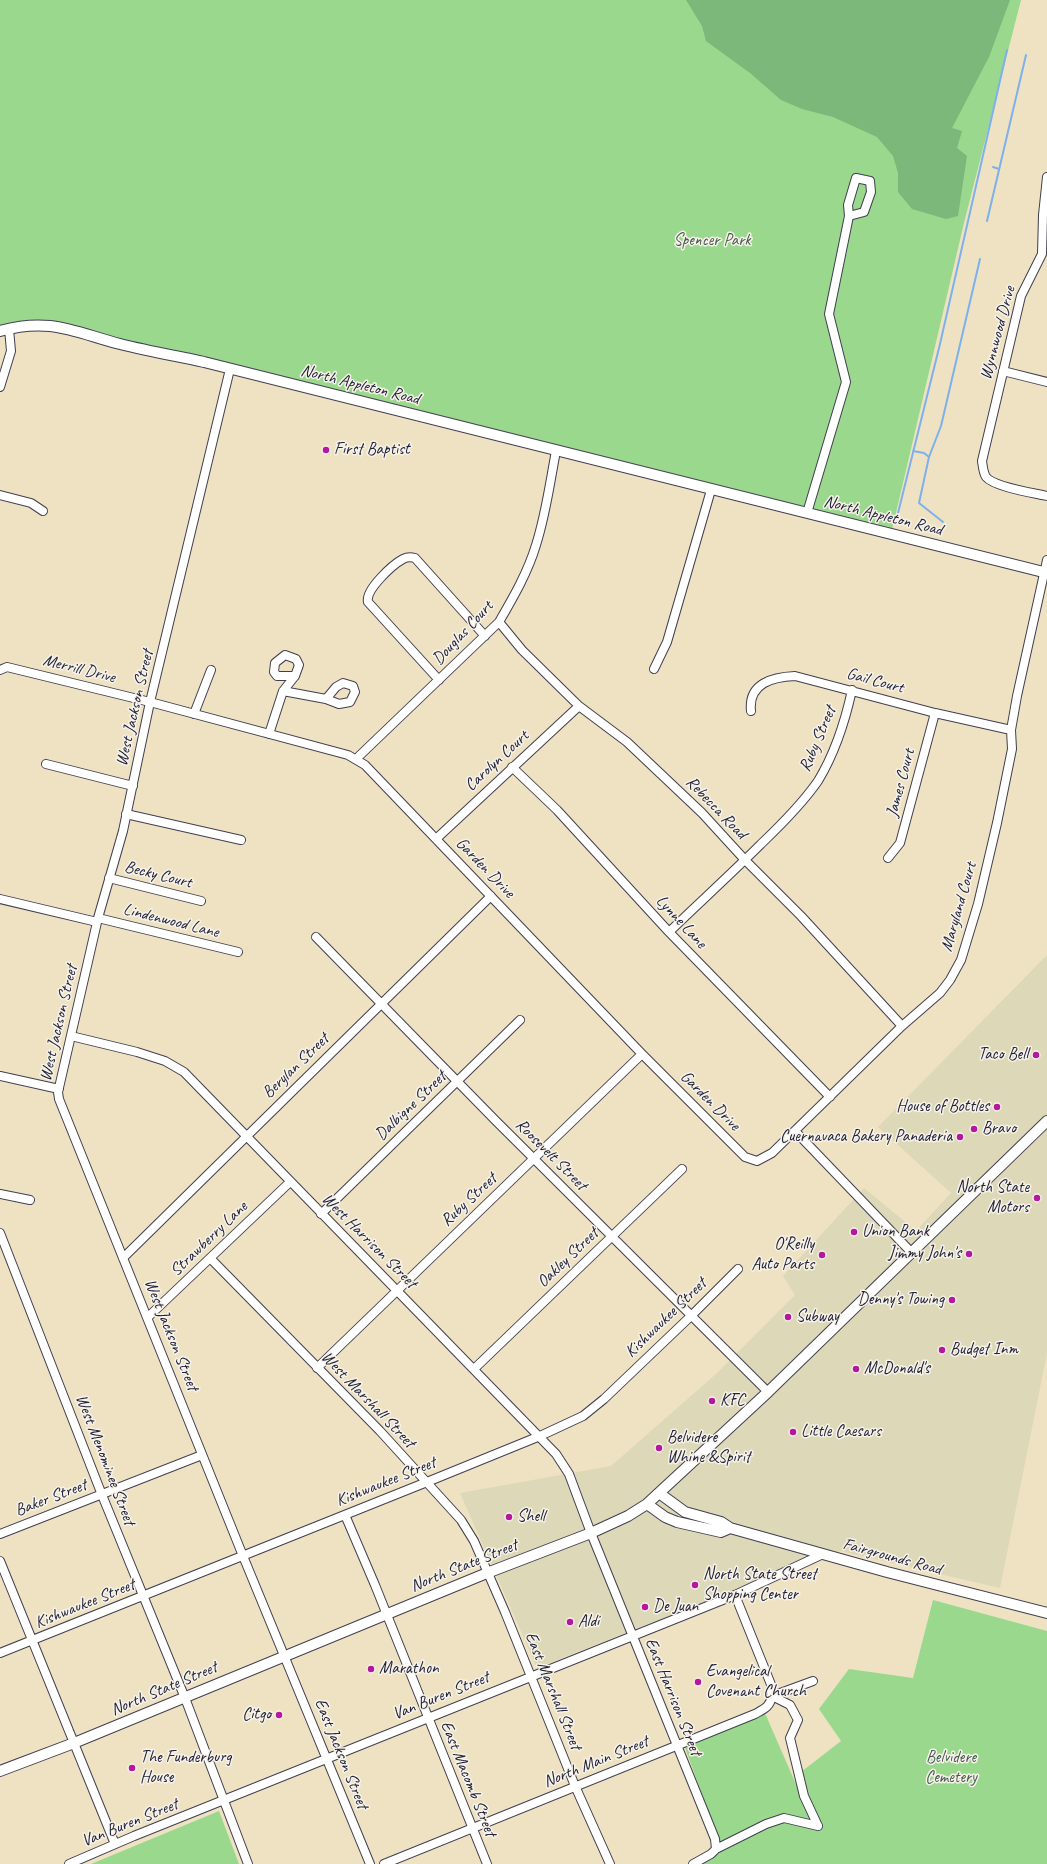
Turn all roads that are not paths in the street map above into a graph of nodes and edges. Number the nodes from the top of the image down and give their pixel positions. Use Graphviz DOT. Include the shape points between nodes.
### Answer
graph roads {
  1 [pos="1047,177"];
  2 [pos="849,216"];
  3 [pos="1043,262"];
  4 [pos="5,330"];
  5 [pos="230,369"];
  6 [pos="1003,371"];
  7 [pos="1047,382"];
  8 [pos="0,387"];
  9 [pos="556,451"];
  10 [pos="710,490"];
  11 [pos="0,495"];
  12 [pos="1047,496"];
  13 [pos="43,511"];
  14 [pos="806,514"];
  15 [pos="1047,560"];
  16 [pos="1046,572"];
  17 [pos="499,622"];
  18 [pos="485,636"];
  19 [pos="654,669"];
  20 [pos="0,670"];
  21 [pos="211,670"];
  22 [pos="295,676"];
  23 [pos="439,680"];
  24 [pos="852,690"];
  25 [pos="283,691"];
  26 [pos="326,699"];
  27 [pos="150,702"];
  28 [pos="579,706"];
  29 [pos="751,711"];
  30 [pos="935,713"];
  31 [pos="194,714"];
  32 [pos="1011,730"];
  33 [pos="269,734"];
  34 [pos="356,759"];
  35 [pos="46,764"];
  36 [pos="512,767"];
  37 [pos="133,786"];
  38 [pos="126,814"];
  39 [pos="436,839"];
  40 [pos="241,840"];
  41 [pos="888,858"];
  42 [pos="745,860"];
  43 [pos="109,878"];
  44 [pos="491,896"];
  45 [pos="0,899"];
  46 [pos="201,901"];
  47 [pos="97,920"];
  48 [pos="669,932"];
  49 [pos="316,938"];
  50 [pos="238,952"];
  51 [pos="381,1005"];
  52 [pos="520,1020"];
  53 [pos="902,1026"];
  54 [pos="71,1036"];
  55 [pos="642,1054"];
  56 [pos="0,1076"];
  57 [pos="457,1082"];
  58 [pos="59,1089"];
  59 [pos="830,1097"];
  60 [pos="1047,1121"];
  61 [pos="795,1131"];
  62 [pos="246,1135"];
  63 [pos="740,1152"];
  64 [pos="534,1160"];
  65 [pos="682,1169"];
  66 [pos="290,1182"];
  67 [pos="0,1194"];
  68 [pos="30,1200"];
  69 [pos="321,1214"];
  70 [pos="0,1232"];
  71 [pos="612,1237"];
  72 [pos="911,1252"];
  73 [pos="123,1258"];
  74 [pos="210,1258"];
  75 [pos="738,1269"];
  76 [pos="397,1291"];
  77 [pos="692,1315"];
  78 [pos="148,1317"];
  79 [pos="318,1368"];
  80 [pos="474,1369"];
  81 [pos="768,1392"];
  82 [pos="540,1436"];
  83 [pos="202,1455"];
  84 [pos="427,1482"];
  85 [pos="659,1493"];
  86 [pos="102,1495"];
  87 [pos="647,1504"];
  88 [pos="345,1515"];
  89 [pos="730,1528"];
  90 [pos="0,1534"];
  91 [pos="591,1534"];
  92 [pos="823,1554"];
  93 [pos="243,1556"];
  94 [pos="0,1561"];
  95 [pos="487,1573"];
  96 [pos="735,1595"];
  97 [pos="143,1597"];
  98 [pos="1047,1613"];
  99 [pos="386,1615"];
  100 [pos="632,1635"];
  101 [pos="33,1641"];
  102 [pos="0,1653"];
  103 [pos="284,1656"];
  104 [pos="531,1675"];
  105 [pos="813,1680"];
  106 [pos="772,1696"];
  107 [pos="184,1698"];
  108 [pos="427,1718"];
  109 [pos="74,1743"];
  110 [pos="676,1746"];
  111 [pos="326,1759"];
  112 [pos="0,1771"];
  113 [pos="575,1786"];
  114 [pos="224,1801"];
  115 [pos="472,1829"];
  116 [pos="116,1844"];
  117 [pos="716,1849"];
  118 [pos="69,1864"];
  119 [pos="248,1864"];
  120 [pos="370,1864"];
  121 [pos="384,1864"];
  122 [pos="487,1864"];
  123 [pos="610,1864"];
  124 [pos="693,1864"];
  1 -- 3 [label="street, Wynnwood Drive" via="1043,215"];
  2 -- 2 [label="street" via="864,212 871,192 870,181 856,178 848,205"];
  2 -- 14 [label="street" via="828,314 846,382"];
  3 -- 6 [label="street, Wynnwood Drive" via="1021,296"];
  4 -- 5 [label="main road, North Appleton Road" via="43,324 69,328 128,346"];
  4 -- 8 [label="street" via="11,351"];
  5 -- 9 [label="main road, North Appleton Road"];
  5 -- 27 [label="street, West Jackson Street"];
  6 -- 7 [label="street"];
  6 -- 12 [label="street, Wynnwood Drive" via="982,461 985,476 998,484"];
  9 -- 10 [label="main road, North Appleton Road"];
  9 -- 17 [label="street, Douglas Court" via="536,546 514,596"];
  10 -- 14 [label="main road, North Appleton Road"];
  10 -- 19 [label="street" via="667,642"];
  11 -- 13 [label="street" via="31,503"];
  14 -- 16 [label="main road, North Appleton Road"];
  15 -- 16 [label="street, Maryland Court"];
  16 -- 32 [label="street, Maryland Court" via="1027,648"];
  17 -- 18 [label="street, Douglas Court"];
  17 -- 28 [label="street, Rebecca Road" via="522,650"];
  18 -- 23 [label="street, Douglas Court"];
  18 -- 23 [label="street" via="415,558 403,559 384,575 369,591 368,602"];
  20 -- 27 [label="street, Merrill Drive" via="8,667"];
  21 -- 31 [label="street"];
  22 -- 25 [label="street"];
  23 -- 34 [label="street, Douglas Court"];
  24 -- 29 [label="street, Gail Court" via="804,677 779,678 758,686 752,694"];
  24 -- 30 [label="street, Gail Court"];
  24 -- 42 [label="street, Ruby Street" via="840,732 818,780 802,802"];
  25 -- 26 [label="street"];
  25 -- 33 [label="street"];
  27 -- 31 [label="street, Garden Drive"];
  27 -- 37 [label="street, West Jackson Street"];
  28 -- 36 [label="street, Carolyn Court"];
  28 -- 42 [label="street, Rebecca Road" via="628,742 702,813"];
  30 -- 32 [label="street, Gail Court"];
  30 -- 41 [label="street, James Court" via="900,843"];
  31 -- 33 [label="street, Garden Drive"];
  32 -- 53 [label="street, Maryland Court" via="1012,749 997,823 978,904 961,960 940,993"];
  33 -- 34 [label="street, Garden Drive"];
  34 -- 39 [label="street, Garden Drive" via="373,771"];
  35 -- 37 [label="street"];
  36 -- 39 [label="street, Carolyn Court"];
  36 -- 48 [label="street, Lynne Lane" via="557,810"];
  37 -- 38 [label="street, West Jackson Street"];
  38 -- 40 [label="street"];
  38 -- 43 [label="street, West Jackson Street"];
  39 -- 44 [label="street, Garden Drive"];
  42 -- 48 [label="street, Ruby Street"];
  42 -- 53 [label="street, Rebecca Road" via="801,916"];
  43 -- 46 [label="street, Becky Court"];
  43 -- 47 [label="street, West Jackson Street"];
  44 -- 51 [label="street, Berylan Street"];
  44 -- 55 [label="street, Garden Drive"];
  45 -- 47 [label="street, Lindenwood Lane"];
  47 -- 50 [label="street, Lindenwood Lane"];
  47 -- 54 [label="street, West Jackson Street"];
  48 -- 59 [label="street, Lynne Lane"];
  49 -- 51 [label="street, Roosevelt Street"];
  51 -- 57 [label="street, Roosevelt Street"];
  51 -- 62 [label="street, Berylan Street"];
  52 -- 57 [label="street, Dalbigne Street"];
  53 -- 59 [label="street, Maryland Court"];
  54 -- 58 [label="street, West Jackson Street"];
  54 -- 62 [label="street, West Harrison Street" via="165,1060 184,1072"];
  55 -- 63 [label="street, Garden Drive"];
  55 -- 64 [label="street, Ruby Street"];
  56 -- 58 [label="street"];
  57 -- 64 [label="street, Roosevelt Street"];
  57 -- 69 [label="street, Dalbigne Street"];
  58 -- 73 [label="street, West Jackson Street" via="59,1099"];
  59 -- 61 [label="street, Maryland Court"];
  60 -- 72 [label="main road, North State Street"];
  61 -- 63 [label="street, Maryland Court" via="766,1158 752,1160"];
  61 -- 72 [label="street"];
  62 -- 66 [label="street, West Harrison Street"];
  62 -- 73 [label="street, Berylan Street"];
  64 -- 71 [label="street, Roosevelt Street"];
  64 -- 76 [label="street, Ruby Street"];
  65 -- 71 [label="street, Oakley Street"];
  66 -- 69 [label="street, West Harrison Street"];
  66 -- 74 [label="street, Strawberry Lane"];
  67 -- 68 [label="street"];
  69 -- 76 [label="street, West Harrison Street"];
  70 -- 86 [label="street, West Menominee Street"];
  71 -- 77 [label="street, Roosevelt Street"];
  71 -- 80 [label="street, Oakley Street"];
  72 -- 81 [label="main road, North State Street"];
  73 -- 78 [label="street, West Jackson Street"];
  74 -- 78 [label="street, Strawberry Lane"];
  74 -- 79 [label="street, West Marshall Street"];
  75 -- 77 [label="street, Kishwaukee Street"];
  76 -- 79 [label="street, Ruby Street"];
  76 -- 80 [label="street, West Harrison Street"];
  77 -- 81 [label="street, Roosevelt Street"];
  77 -- 82 [label="street, Kishwaukee Street" via="583,1416"];
  78 -- 83 [label="street, West Jackson Street"];
  79 -- 84 [label="street, West Marshall Street"];
  80 -- 82 [label="street, West Harrison Street"];
  81 -- 85 [label="main road, North State Street"];
  82 -- 84 [label="street, Kishwaukee Street"];
  82 -- 91 [label="street, West Harrison Street" via="569,1474"];
  83 -- 86 [label="street, Baker Street"];
  83 -- 93 [label="street, West Jackson Street"];
  84 -- 88 [label="street, Kishwaukee Street"];
  84 -- 95 [label="street, West Marshall Street" via="462,1520"];
  85 -- 87 [label="main road, North State Street"];
  85 -- 89 [label="main road, Fairgrounds Road" via="685,1512 721,1522"];
  86 -- 90 [label="street, Baker Street"];
  86 -- 97 [label="street, West Menominee Street"];
  87 -- 89 [label="main road, Fairgrounds Road" via="676,1522 721,1532"];
  87 -- 91 [label="main road, North State Street"];
  88 -- 93 [label="street, Kishwaukee Street"];
  88 -- 99 [label="street, East Macomb Street"];
  89 -- 92 [label="main road, Fairgrounds Road"];
  91 -- 95 [label="main road, North State Street"];
  91 -- 100 [label="street, East Harrison Street"];
  92 -- 96 [label="street, Van Buren Street"];
  92 -- 98 [label="main road, Fairgrounds Road"];
  93 -- 97 [label="street, Kishwaukee Street"];
  93 -- 103 [label="street, West Jackson Street"];
  94 -- 101 [label="street"];
  95 -- 99 [label="main road, North State Street"];
  95 -- 104 [label="street, East Marshall Street"];
  96 -- 100 [label="street, Van Buren Street"];
  96 -- 106 [label="street" via="772,1687"];
  97 -- 101 [label="street, Kishwaukee Street"];
  97 -- 107 [label="street, West Menominee Street"];
  99 -- 103 [label="main road, North State Street"];
  99 -- 108 [label="street, East Macomb Street"];
  100 -- 104 [label="street, Van Buren Street"];
  100 -- 110 [label="street, East Harrison Street"];
  101 -- 102 [label="street, Kishwaukee Street"];
  101 -- 109 [label="street"];
  103 -- 107 [label="main road, North State Street"];
  103 -- 111 [label="street, East Jackson Street"];
  104 -- 108 [label="street, Van Buren Street"];
  104 -- 113 [label="street, East Marshall Street"];
  105 -- 106 [label="street, North Main Street"];
  106 -- 110 [label="street, North Main Street" via="771,1703 761,1710"];
  106 -- 117 [label="street" via="790,1705 798,1720 790,1738 804,1796 818,1826 784,1818 766,1824"];
  107 -- 109 [label="main road, North State Street"];
  107 -- 114 [label="street, West Menominee Street"];
  108 -- 111 [label="street, Van Buren Street"];
  108 -- 115 [label="street, East Macomb Street"];
  109 -- 112 [label="main road, North State Street"];
  109 -- 116 [label="street"];
  110 -- 113 [label="street, North Main Street"];
  110 -- 117 [label="street, East Harrison Street" via="715,1839"];
  111 -- 114 [label="street, Van Buren Street"];
  111 -- 120 [label="street, East Jackson Street"];
  113 -- 115 [label="street, North Main Street"];
  113 -- 123 [label="street, East Marshall Street"];
  114 -- 116 [label="street, Van Buren Street"];
  114 -- 119 [label="street, West Menominee Street"];
  115 -- 121 [label="street, North Main Street"];
  115 -- 122 [label="street, East Macomb Street"];
  116 -- 118 [label="street, Van Buren Street"];
  117 -- 124 [label="street"];
}
